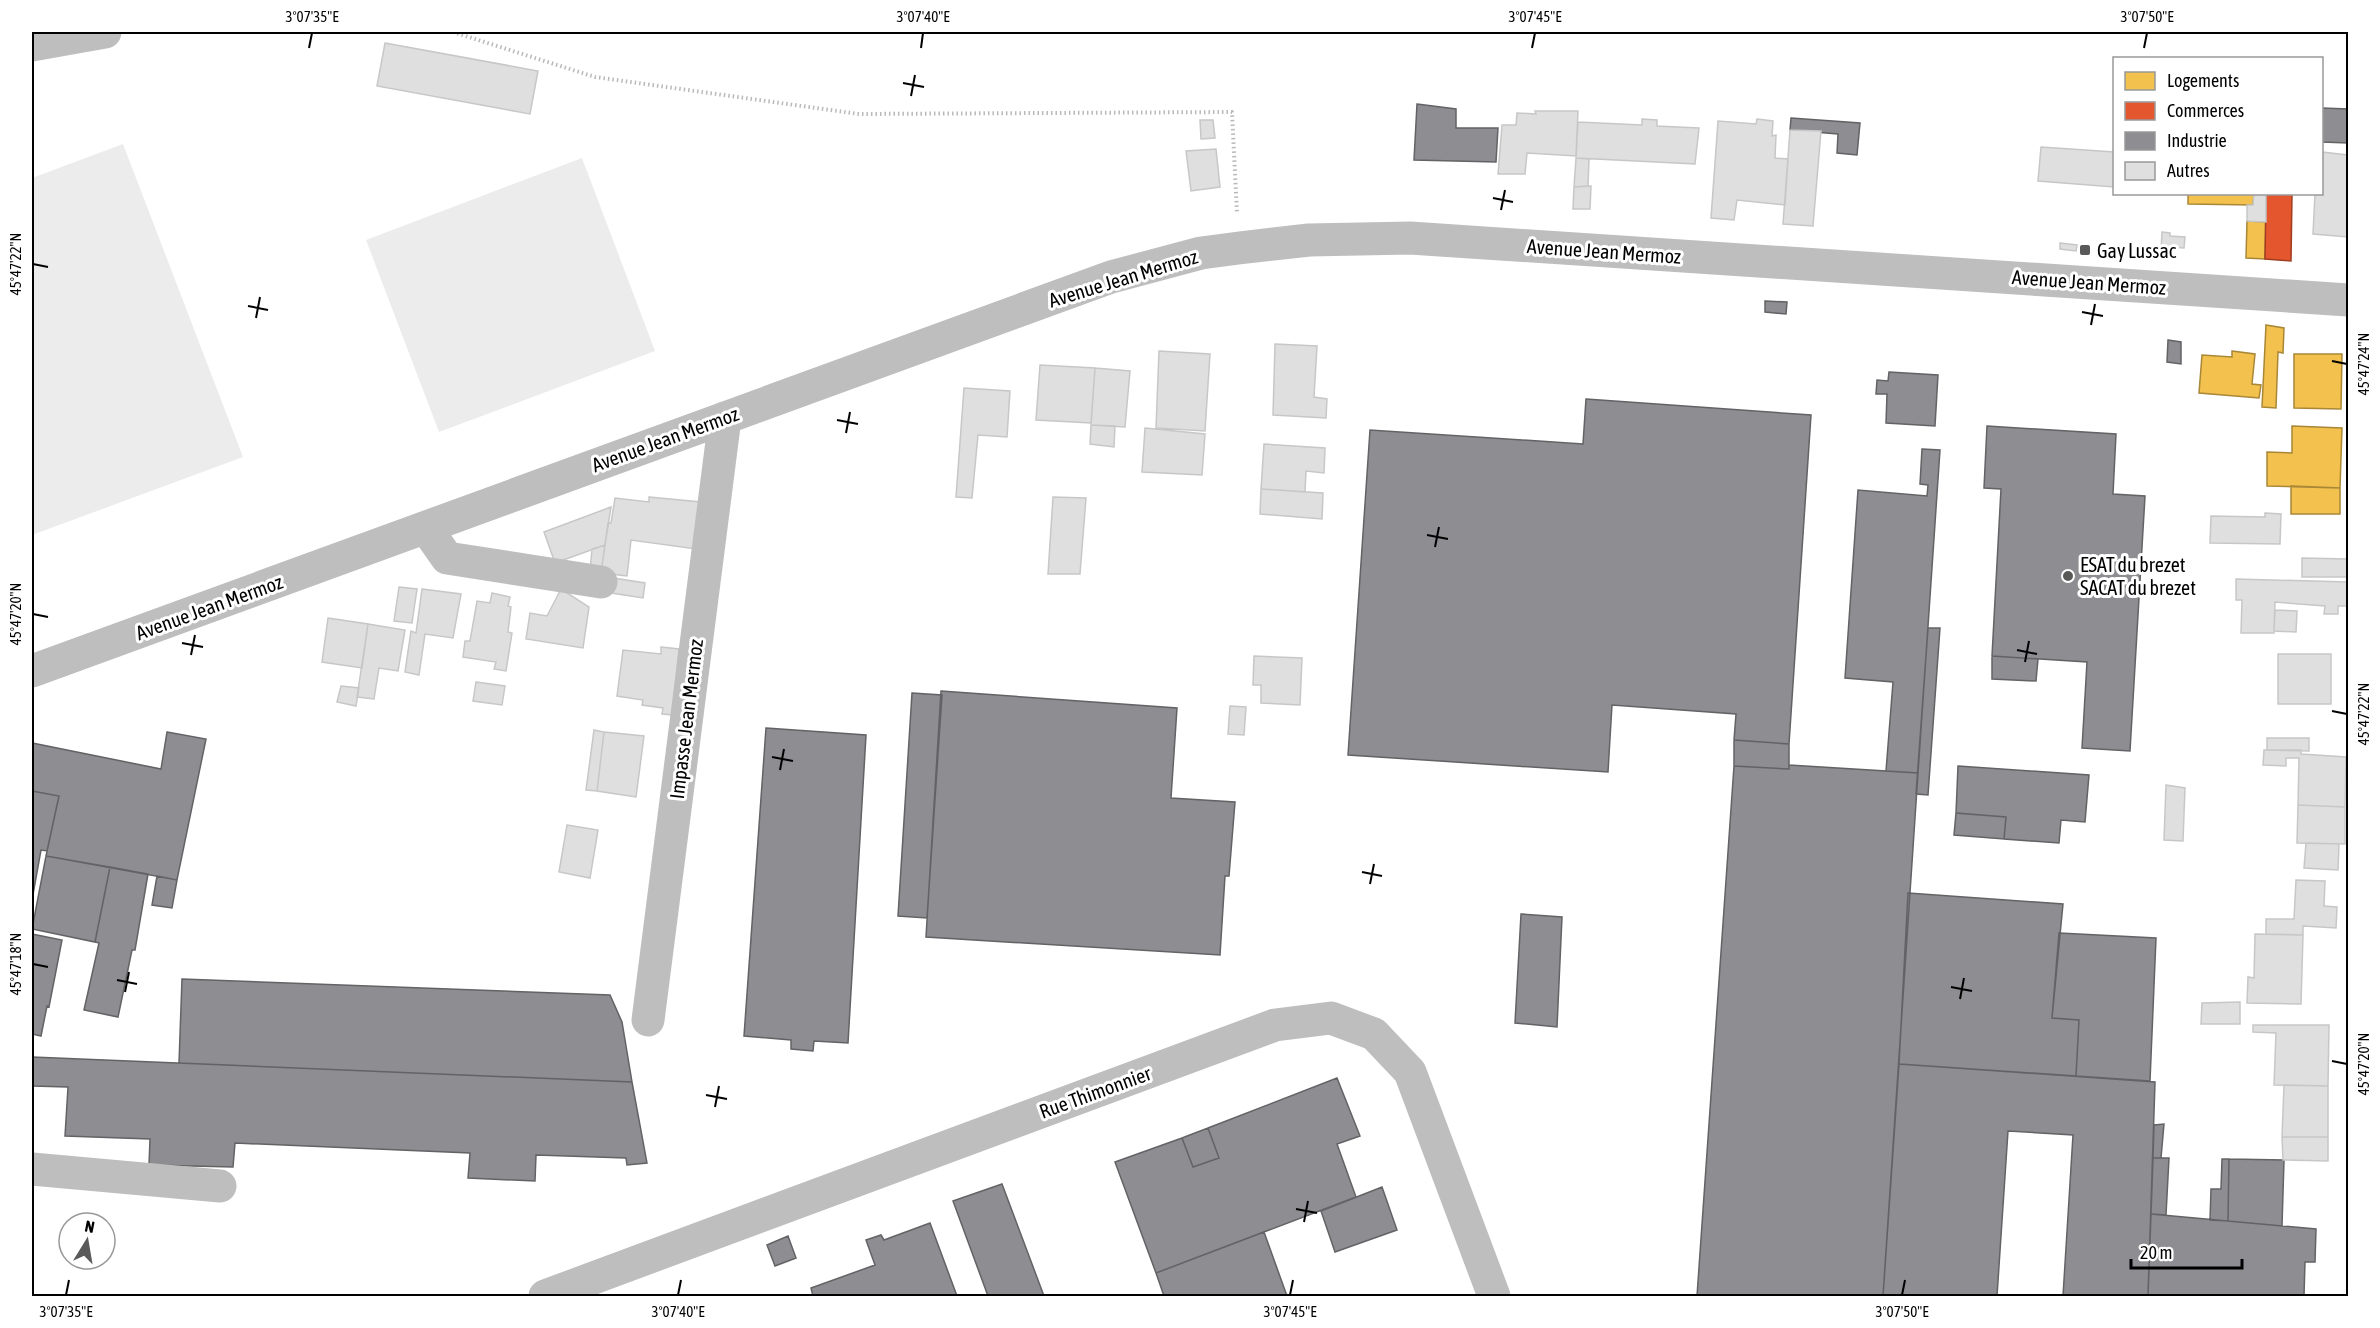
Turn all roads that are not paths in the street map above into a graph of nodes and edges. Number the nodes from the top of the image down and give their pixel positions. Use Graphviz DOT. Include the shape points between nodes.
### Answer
graph roads {
  1 [pos="105,32"];
  2 [pos="32,45"];
  3 [pos="2349,300"];
  4 [pos="725,418"];
  5 [pos="426,528"];
  6 [pos="601,582"];
  7 [pos="32,671"];
  8 [pos="648,1020"];
  9 [pos="32,1169"];
  10 [pos="220,1186"];
  11 [pos="545,1296"];
  12 [pos="1494,1296"];
  1 -- 2 [label="main road"];
  3 -- 4 [label="main road, Avenue Jean Mermoz" via="1410,238 1309,240 1202,253 1111,277"];
  4 -- 5 [label="main road, Avenue Jean Mermoz"];
  4 -- 8 [label="main road, Impasse Jean Mermoz"];
  5 -- 6 [label="main road" via="447,558"];
  5 -- 7 [label="main road, Avenue Jean Mermoz"];
  9 -- 10 [label="main road"];
  11 -- 12 [label="main road, Rue Thimonnier" via="1275,1025 1331,1018 1374,1034 1410,1072"];
}
